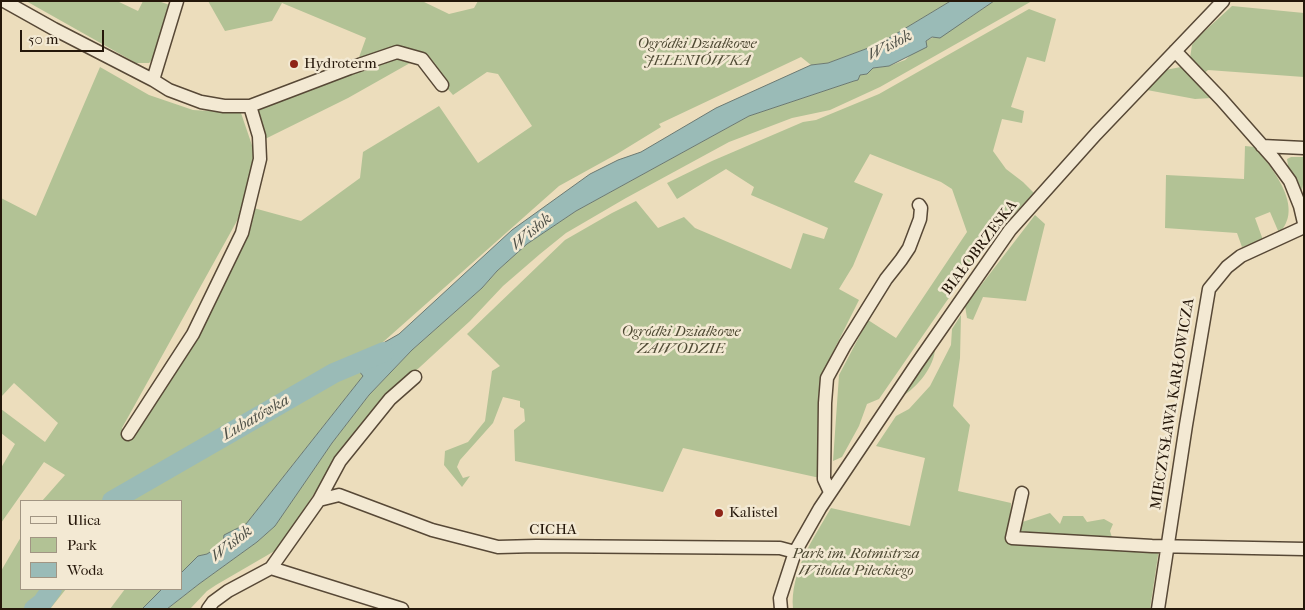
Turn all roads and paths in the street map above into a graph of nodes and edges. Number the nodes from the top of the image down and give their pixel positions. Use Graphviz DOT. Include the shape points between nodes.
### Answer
graph roads {
  1 [pos="4,1"];
  2 [pos="177,1"];
  3 [pos="1223,1"];
  4 [pos="1175,51"];
  5 [pos="153,80"];
  6 [pos="442,85"];
  7 [pos="250,106"];
  8 [pos="1262,146"];
  9 [pos="1304,148"];
  10 [pos="919,205"];
  11 [pos="1304,223"];
  12 [pos="1304,227"];
  13 [pos="415,377"];
  14 [pos="128,434"];
  15 [pos="830,492"];
  16 [pos="1022,494"];
  17 [pos="319,500"];
  18 [pos="1166,546"];
  19 [pos="1304,549"];
  20 [pos="795,552"];
  21 [pos="271,568"];
  22 [pos="208,609"];
  23 [pos="402,609"];
  24 [pos="781,609"];
  25 [pos="1158,609"];
  1 -- 5 [label="street"];
  2 -- 5 [label="street"];
  3 -- 4 [label="street, BIAŁOBRZESKA"];
  4 -- 8 [label="street"];
  4 -- 15 [label="street, BIAŁOBRZESKA" via="1010,230"];
  5 -- 7 [label="street" via="201,102"];
  6 -- 7 [label="street" via="422,59 396,52"];
  7 -- 14 [label="street" via="259,136 260,159 242,233 193,334"];
  8 -- 9 [label="street"];
  8 -- 11 [label="street" via="1290,181"];
  10 -- 15 [label="street" via="922,208 920,219 909,248 886,279 827,378 824,479"];
  12 -- 18 [label="street, MIECZYSŁAWA KARŁOWICZA" via="1241,256 1226,267 1209,290"];
  13 -- 17 [label="street" via="390,399 340,461"];
  15 -- 20 [label="street, BIAŁOBRZESKA"];
  16 -- 18 [label="street" via="1012,538"];
  17 -- 20 [label="street, CICHA" via="339,495 432,530 498,547 780,548"];
  17 -- 21 [label="street"];
  18 -- 19 [label="street"];
  18 -- 25 [label="street, MIECZYSŁAWA KARŁOWICZA"];
  20 -- 24 [label="street, BIAŁOBRZESKA" via="780,598"];
  21 -- 22 [label="street" via="228,590"];
  21 -- 23 [label="street"];
}
